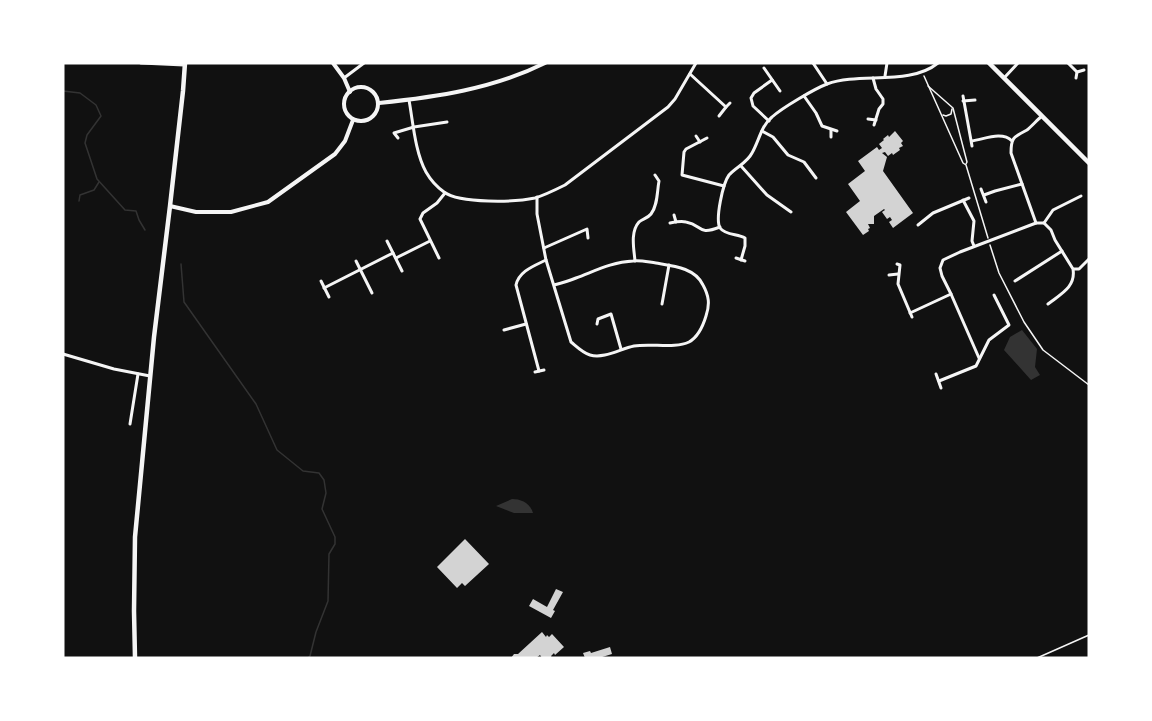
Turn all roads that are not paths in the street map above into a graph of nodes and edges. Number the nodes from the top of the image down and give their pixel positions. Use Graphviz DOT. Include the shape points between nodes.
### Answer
graph roads {
  1 [pos="141,63"];
  2 [pos="333,63"];
  3 [pos="364,63"];
  4 [pos="526,63"];
  5 [pos="545,63"];
  6 [pos="696,63"];
  7 [pos="813,63"];
  8 [pos="887,63"];
  9 [pos="939,63"];
  10 [pos="989,63"];
  11 [pos="1018,63"];
  12 [pos="1068,63"];
  13 [pos="185,64"];
  14 [pos="764,68"];
  15 [pos="531,70"];
  16 [pos="1084,70"];
  17 [pos="1077,72"];
  18 [pos="690,74"];
  19 [pos="885,76"];
  20 [pos="344,78"];
  21 [pos="873,78"];
  22 [pos="1004,78"];
  23 [pos="1076,78"];
  24 [pos="772,80"];
  25 [pos="827,84"];
  26 [pos="350,92"];
  27 [pos="780,92"];
  28 [pos="804,96"];
  29 [pos="963,96"];
  30 [pos="409,100"];
  31 [pos="975,100"];
  32 [pos="963,101"];
  33 [pos="379,103"];
  34 [pos="730,103"];
  35 [pos="726,107"];
  36 [pos="718,116"];
  37 [pos="1042,116"];
  38 [pos="868,119"];
  39 [pos="353,120"];
  40 [pos="769,121"];
  41 [pos="447,122"];
  42 [pos="414,127"];
  43 [pos="831,130"];
  44 [pos="837,131"];
  45 [pos="762,132"];
  46 [pos="696,136"];
  47 [pos="831,137"];
  48 [pos="398,138"];
  49 [pos="707,138"];
  50 [pos="972,141"];
  51 [pos="1012,141"];
  52 [pos="700,142"];
  53 [pos="972,146"];
  54 [pos="1089,163"];
  55 [pos="741,166"];
  56 [pos="655,175"];
  57 [pos="682,175"];
  58 [pos="816,178"];
  59 [pos="680,181"];
  60 [pos="1022,184"];
  61 [pos="724,186"];
  62 [pos="981,189"];
  63 [pos="445,193"];
  64 [pos="984,195"];
  65 [pos="1081,196"];
  66 [pos="537,197"];
  67 [pos="969,198"];
  68 [pos="963,200"];
  69 [pos="986,202"];
  70 [pos="170,206"];
  71 [pos="791,212"];
  72 [pos="674,215"];
  73 [pos="676,222"];
  74 [pos="670,223"];
  75 [pos="1036,223"];
  76 [pos="1044,223"];
  77 [pos="918,225"];
  78 [pos="720,227"];
  79 [pos="588,238"];
  80 [pos="387,240"];
  81 [pos="430,241"];
  82 [pos="974,246"];
  83 [pos="544,248"];
  84 [pos="1062,251"];
  85 [pos="393,253"];
  86 [pos="396,258"];
  87 [pos="439,258"];
  88 [pos="736,258"];
  89 [pos="1089,259"];
  90 [pos="546,260"];
  91 [pos="356,261"];
  92 [pos="635,261"];
  93 [pos="897,264"];
  94 [pos="669,265"];
  95 [pos="360,269"];
  96 [pos="1073,269"];
  97 [pos="402,271"];
  98 [pos="889,274"];
  99 [pos="898,274"];
  100 [pos="321,281"];
  101 [pos="1015,281"];
  102 [pos="554,285"];
  103 [pos="324,288"];
  104 [pos="372,293"];
  105 [pos="951,294"];
  106 [pos="994,295"];
  107 [pos="329,297"];
  108 [pos="662,304"];
  109 [pos="1048,304"];
  110 [pos="526,324"];
  111 [pos="597,324"];
  112 [pos="504,330"];
  113 [pos="621,349"];
  114 [pos="63,354"];
  115 [pos="979,358"];
  116 [pos="539,371"];
  117 [pos="138,374"];
  118 [pos="936,374"];
  119 [pos="150,376"];
  120 [pos="939,381"];
  121 [pos="941,388"];
  122 [pos="130,424"];
  123 [pos="135,658"];
  1 -- 13 [label="street"];
  2 -- 20 [label="street"];
  3 -- 20 [label="street"];
  4 -- 15 [label="street"];
  5 -- 15 [label="street"];
  6 -- 18 [label="street"];
  7 -- 25 [label="street"];
  8 -- 19 [label="street"];
  9 -- 19 [label="street" via="922,72"];
  10 -- 22 [label="main road"];
  11 -- 22 [label="street"];
  12 -- 17 [label="street"];
  13 -- 70 [label="main road"];
  14 -- 24 [label="street"];
  15 -- 30 [label="street" via="502,82"];
  16 -- 17 [label="street"];
  17 -- 23 [label="street"];
  18 -- 35 [label="street"];
  18 -- 66 [label="street" via="668,107 565,185"];
  19 -- 21 [label="street"];
  20 -- 26 [label="street"];
  21 -- 25 [label="street"];
  21 -- 38 [label="street" via="883,104 875,123"];
  22 -- 37 [label="main road"];
  24 -- 27 [label="street"];
  24 -- 40 [label="street" via="751,98 753,106"];
  25 -- 28 [label="street"];
  26 -- 33 [label="street" via="365,87 375,93"];
  26 -- 39 [label="street" via="344,106"];
  28 -- 40 [label="street"];
  28 -- 43 [label="street" via="822,126"];
  29 -- 32 [label="street"];
  30 -- 33 [label="street"];
  30 -- 42 [label="street"];
  31 -- 32 [label="street"];
  32 -- 50 [label="street"];
  33 -- 39 [label="street" via="368,120"];
  34 -- 35 [label="street"];
  35 -- 36 [label="street"];
  37 -- 51 [label="street"];
  37 -- 54 [label="main road"];
  39 -- 70 [label="street" via="335,154 268,202 231,212 196,212"];
  40 -- 45 [label="street"];
  41 -- 42 [label="street"];
  42 -- 48 [label="street" via="394,133"];
  42 -- 63 [label="street" via="427,174"];
  43 -- 44 [label="street"];
  43 -- 47 [label="street"];
  45 -- 55 [label="street"];
  45 -- 58 [label="street" via="773,137 788,155 804,162"];
  46 -- 52 [label="street"];
  49 -- 52 [label="street"];
  50 -- 51 [label="street" via="1002,136"];
  50 -- 53 [label="street"];
  51 -- 60 [label="street" via="1012,157"];
  52 -- 57 [label="street" via="686,149"];
  55 -- 61 [label="street"];
  55 -- 71 [label="street" via="767,195"];
  56 -- 92 [label="street" via="659,180 655,206 639,222 633,238"];
  57 -- 59 [label="street"];
  57 -- 61 [label="street"];
  60 -- 64 [label="street"];
  60 -- 75 [label="street"];
  61 -- 78 [label="street" via="718,216"];
  62 -- 64 [label="street"];
  63 -- 66 [label="street" via="475,200"];
  63 -- 81 [label="street" via="421,215"];
  64 -- 69 [label="street"];
  65 -- 76 [label="street" via="1053,210"];
  66 -- 83 [label="street"];
  67 -- 68 [label="street"];
  68 -- 77 [label="street" via="933,213"];
  68 -- 82 [label="street" via="974,221"];
  70 -- 119 [label="main road"];
  72 -- 73 [label="street"];
  73 -- 74 [label="street"];
  73 -- 78 [label="street" via="688,222 709,231"];
  75 -- 76 [label="street"];
  75 -- 82 [label="street"];
  76 -- 84 [label="street"];
  78 -- 88 [label="street" via="745,238 743,260"];
  79 -- 83 [label="street" via="587,229"];
  80 -- 85 [label="street"];
  81 -- 86 [label="street"];
  81 -- 87 [label="street"];
  82 -- 105 [label="street" via="943,260 940,268"];
  83 -- 90 [label="street"];
  84 -- 96 [label="street"];
  84 -- 101 [label="street"];
  85 -- 86 [label="street"];
  85 -- 95 [label="street"];
  86 -- 97 [label="street"];
  89 -- 96 [label="street" via="1079,269"];
  90 -- 102 [label="street"];
  90 -- 110 [label="street" via="518,278 516,285"];
  91 -- 95 [label="street"];
  92 -- 94 [label="street"];
  92 -- 102 [label="street" via="617,263"];
  93 -- 99 [label="street"];
  94 -- 108 [label="street"];
  94 -- 113 [label="street" via="694,273 710,294 698,333 681,345"];
  95 -- 103 [label="street"];
  95 -- 104 [label="street"];
  96 -- 109 [label="street" via="1072,284"];
  98 -- 99 [label="street"];
  99 -- 105 [label="street" via="898,284 911,315"];
  100 -- 103 [label="street"];
  102 -- 113 [label="street" via="571,342 589,355 601,356"];
  103 -- 107 [label="street"];
  105 -- 115 [label="street"];
  106 -- 115 [label="street" via="1009,325 989,340"];
  110 -- 112 [label="street"];
  110 -- 116 [label="street"];
  111 -- 113 [label="street" via="598,319 611,314"];
  114 -- 117 [label="street"];
  115 -- 120 [label="street" via="976,366"];
  117 -- 119 [label="street"];
  117 -- 122 [label="street"];
  118 -- 120 [label="street"];
  119 -- 123 [label="main road" via="135,537"];
  120 -- 121 [label="street"];
}
